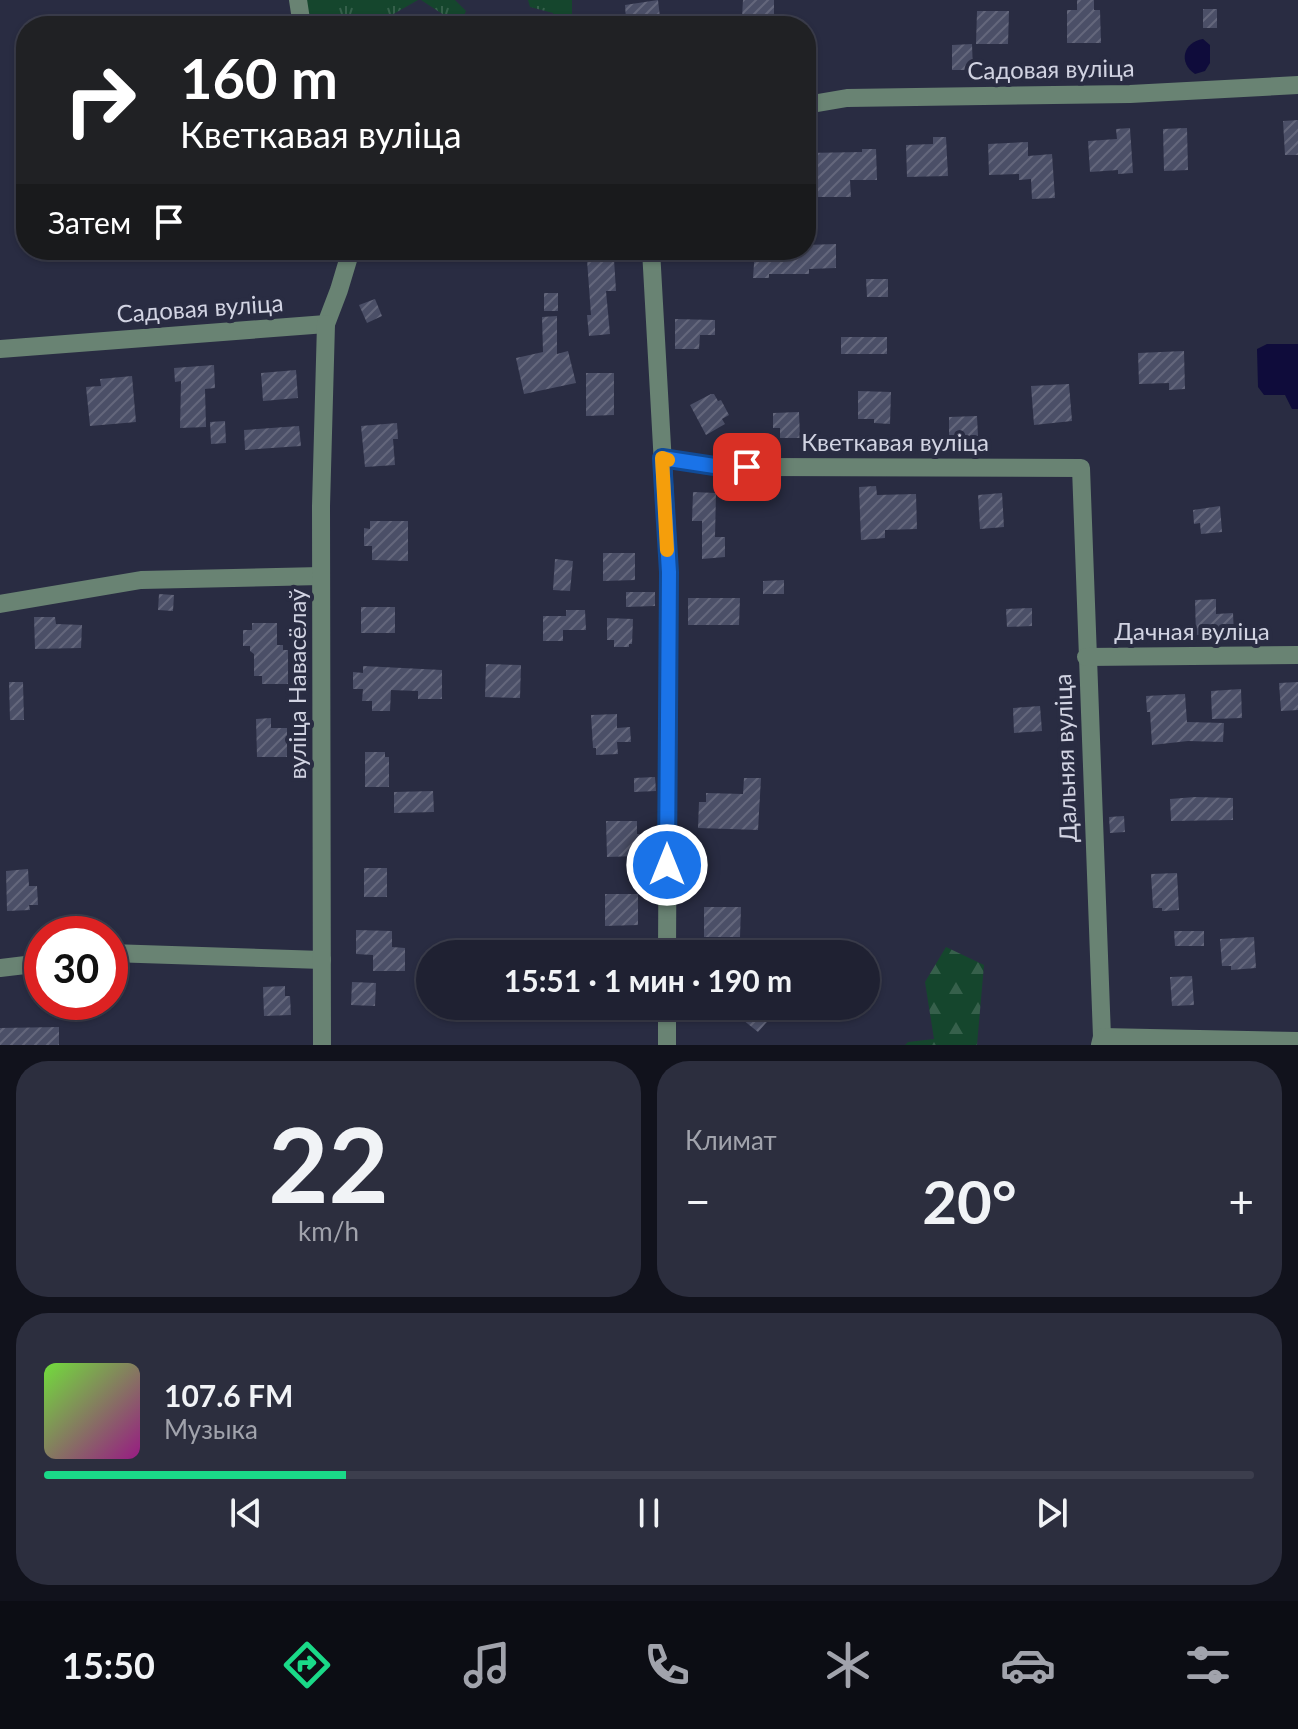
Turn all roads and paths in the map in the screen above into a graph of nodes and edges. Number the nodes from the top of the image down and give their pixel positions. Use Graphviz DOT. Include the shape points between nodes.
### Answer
graph roads {
  1 [pos="1298,85"];
  2 [pos="816,103"];
  3 [pos="348,260"];
  4 [pos="652,260"];
  5 [pos="326,324"];
  6 [pos="0,349"];
  7 [pos="662,458"];
  8 [pos="1081,468"];
  9 [pos="321,576"];
  10 [pos="0,604"];
  11 [pos="1298,655"];
  12 [pos="1086,657"];
  13 [pos="667,940"];
  14 [pos="128,954"];
  15 [pos="322,960"];
  16 [pos="24,965"];
  17 [pos="0,968"];
  18 [pos="667,1020"];
  19 [pos="1101,1041"];
  20 [pos="1298,1041"];
  21 [pos="322,1045"];
  22 [pos="667,1045"];
  1 -- 2 [label="street, Садовая вуліца" via="1130,94 847,98"];
  3 -- 5 [label="street"];
  4 -- 7 [label="street"];
  5 -- 6 [label="street, Садовая вуліца"];
  5 -- 9 [label="street, вуліца Навасёлаў"];
  7 -- 8 [label="street, Кветкавая вуліца" via="721,467"];
  7 -- 13 [label="street" via="669,572"];
  8 -- 12 [label="street, Дальняя вуліца"];
  9 -- 10 [label="street" via="141,580"];
  9 -- 15 [label="street, вуліца Навасёлаў"];
  11 -- 12 [label="street, Дачная вуліца"];
  12 -- 19 [label="street, Дальняя вуліца"];
  14 -- 15 [label="street"];
  15 -- 21 [label="street, вуліца Навасёлаў"];
  16 -- 17 [label="street"];
  18 -- 22 [label="street"];
  19 -- 20 [label="street"];
}
